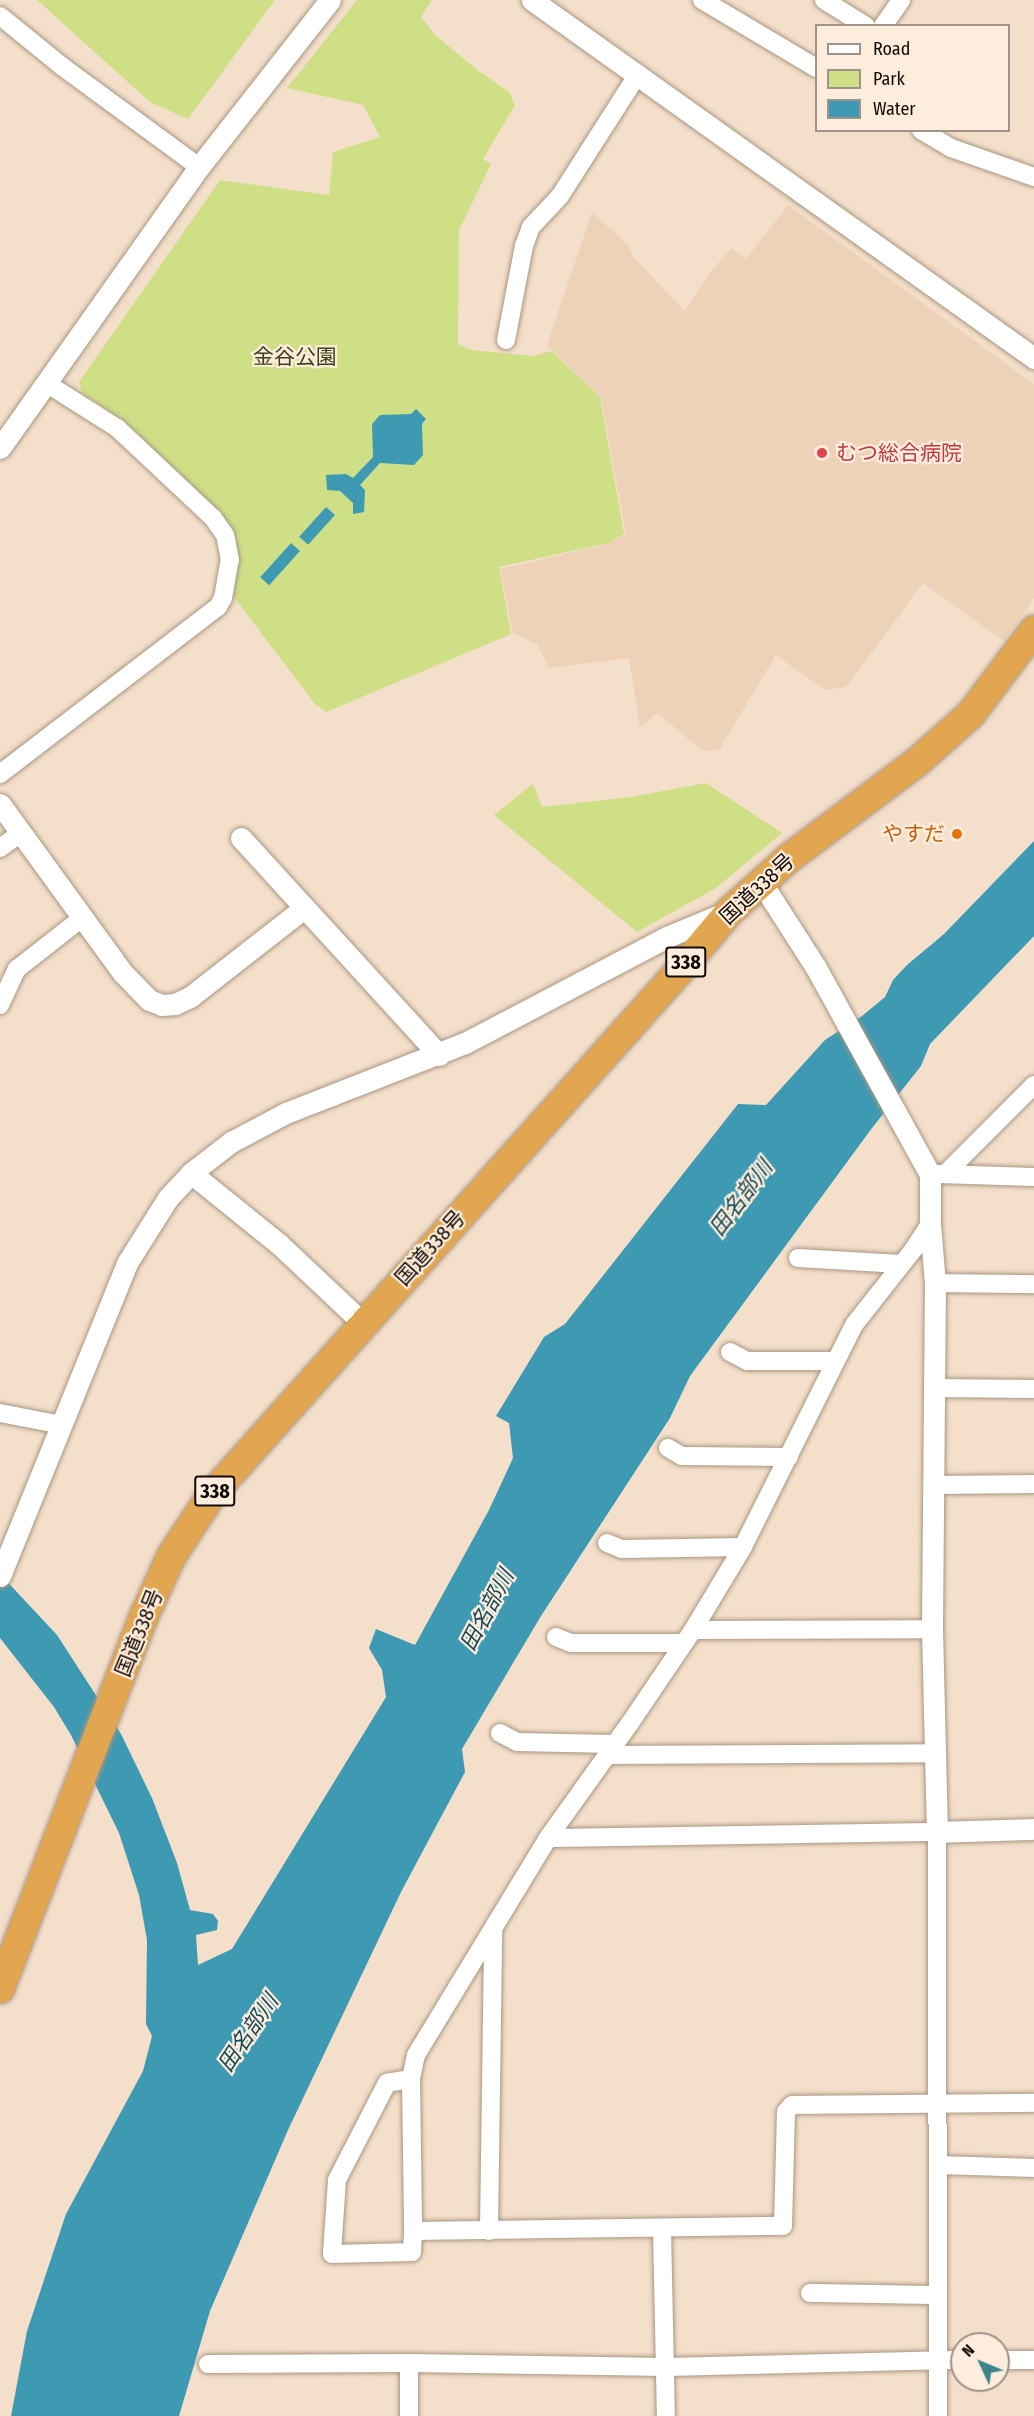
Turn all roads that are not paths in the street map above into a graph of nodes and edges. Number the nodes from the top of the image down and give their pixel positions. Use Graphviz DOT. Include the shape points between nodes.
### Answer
graph roads {
  1 [pos="330,0"];
  2 [pos="532,0"];
  3 [pos="702,0"];
  4 [pos="824,0"];
  5 [pos="900,0"];
  6 [pos="0,16"];
  7 [pos="863,24"];
  8 [pos="884,24"];
  9 [pos="815,67"];
  10 [pos="638,74"];
  11 [pos="924,132"];
  12 [pos="199,167"];
  13 [pos="1034,177"];
  14 [pos="506,340"];
  15 [pos="1034,358"];
  16 [pos="46,383"];
  17 [pos="0,448"];
  18 [pos="1034,630"];
  19 [pos="0,774"];
  20 [pos="0,804"];
  21 [pos="22,832"];
  22 [pos="241,838"];
  23 [pos="0,848"];
  24 [pos="761,882"];
  25 [pos="304,908"];
  26 [pos="729,912"];
  27 [pos="82,918"];
  28 [pos="0,1005"];
  29 [pos="438,1054"];
  30 [pos="1034,1085"];
  31 [pos="191,1173"];
  32 [pos="938,1174"];
  33 [pos="1034,1177"];
  34 [pos="930,1224"];
  35 [pos="798,1258"];
  36 [pos="901,1264"];
  37 [pos="935,1283"];
  38 [pos="1034,1284"];
  39 [pos="364,1324"];
  40 [pos="730,1352"];
  41 [pos="834,1361"];
  42 [pos="933,1388"];
  43 [pos="1034,1389"];
  44 [pos="0,1413"];
  45 [pos="62,1425"];
  46 [pos="668,1448"];
  47 [pos="789,1457"];
  48 [pos="1034,1484"];
  49 [pos="934,1485"];
  50 [pos="607,1543"];
  51 [pos="743,1547"];
  52 [pos="3,1567"];
  53 [pos="932,1629"];
  54 [pos="556,1637"];
  55 [pos="688,1637"];
  56 [pos="501,1733"];
  57 [pos="612,1750"];
  58 [pos="936,1753"];
  59 [pos="1034,1829"];
  60 [pos="938,1832"];
  61 [pos="548,1838"];
  62 [pos="493,1930"];
  63 [pos="0,1989"];
  64 [pos="411,2079"];
  65 [pos="1034,2103"];
  66 [pos="939,2104"];
  67 [pos="939,2165"];
  68 [pos="1034,2168"];
  69 [pos="662,2229"];
  70 [pos="413,2230"];
  71 [pos="489,2231"];
  72 [pos="810,2293"];
  73 [pos="938,2295"];
  74 [pos="938,2360"];
  75 [pos="950,2360"];
  76 [pos="1010,2360"];
  77 [pos="1034,2360"];
  78 [pos="409,2363"];
  79 [pos="208,2364"];
  80 [pos="665,2367"];
  81 [pos="409,2416"];
  82 [pos="666,2416"];
  83 [pos="938,2416"];
  1 -- 12 [label="street"];
  2 -- 10 [label="street"];
  3 -- 9 [label="street"];
  4 -- 7 [label="street"];
  5 -- 8 [label="street"];
  6 -- 12 [label="street"];
  10 -- 14 [label="street" via="560,196 531,227"];
  10 -- 15 [label="street"];
  11 -- 13 [label="street" via="951,148"];
  12 -- 16 [label="street"];
  16 -- 17 [label="street"];
  16 -- 19 [label="street" via="117,428 189,494 220,526 230,560 218,606"];
  18 -- 24 [label="highway, 国道338号 / 338" via="964,721"];
  20 -- 21 [label="street"];
  21 -- 23 [label="street"];
  21 -- 27 [label="street"];
  22 -- 25 [label="street"];
  24 -- 26 [label="highway, 国道338号 / 338"];
  24 -- 32 [label="street"];
  25 -- 27 [label="street" via="190,997 162,1005 136,989"];
  25 -- 29 [label="street"];
  26 -- 29 [label="street" via="667,937"];
  26 -- 39 [label="highway, 国道338号 / 338"];
  27 -- 28 [label="street" via="17,969"];
  29 -- 31 [label="street" via="285,1113 231,1142"];
  30 -- 32 [label="street"];
  31 -- 39 [label="street" via="295,1258"];
  31 -- 45 [label="street" via="168,1198 127,1263"];
  32 -- 33 [label="street"];
  32 -- 34 [label="street"];
  34 -- 36 [label="street"];
  34 -- 37 [label="street"];
  35 -- 36 [label="street"];
  36 -- 41 [label="street" via="854,1325"];
  37 -- 38 [label="street"];
  37 -- 42 [label="street"];
  39 -- 63 [label="highway, 国道338号 / 338" via="212,1494 171,1557 80,1774"];
  40 -- 41 [label="street" via="747,1361"];
  41 -- 47 [label="street"];
  42 -- 43 [label="street"];
  42 -- 49 [label="street"];
  44 -- 45 [label="street"];
  45 -- 52 [label="street"];
  46 -- 47 [label="street" via="682,1456"];
  47 -- 51 [label="street"];
  48 -- 49 [label="street"];
  49 -- 53 [label="street"];
  50 -- 51 [label="street" via="622,1549"];
  51 -- 55 [label="street"];
  53 -- 55 [label="street"];
  53 -- 58 [label="street"];
  54 -- 55 [label="street" via="572,1643"];
  55 -- 57 [label="street"];
  56 -- 57 [label="street" via="517,1742"];
  57 -- 58 [label="street"];
  57 -- 61 [label="street"];
  58 -- 60 [label="street"];
  59 -- 60 [label="street"];
  60 -- 61 [label="street"];
  60 -- 66 [label="street"];
  61 -- 62 [label="street"];
  62 -- 64 [label="street" via="417,2055"];
  62 -- 71 [label="street"];
  64 -- 70 [label="street"];
  64 -- 70 [label="street" via="387,2083 337,2180 332,2254 412,2252"];
  65 -- 66 [label="street"];
  66 -- 67 [label="street"];
  66 -- 69 [label="street" via="792,2105 786,2112 783,2226"];
  67 -- 68 [label="street"];
  67 -- 73 [label="street"];
  69 -- 71 [label="street"];
  69 -- 80 [label="street"];
  70 -- 71 [label="street"];
  72 -- 73 [label="street"];
  73 -- 74 [label="street"];
  74 -- 75 [label="street"];
  74 -- 80 [label="street"];
  74 -- 83 [label="street"];
  76 -- 77 [label="street"];
  78 -- 79 [label="street"];
  78 -- 80 [label="street"];
  78 -- 81 [label="street"];
  80 -- 82 [label="street"];
}
